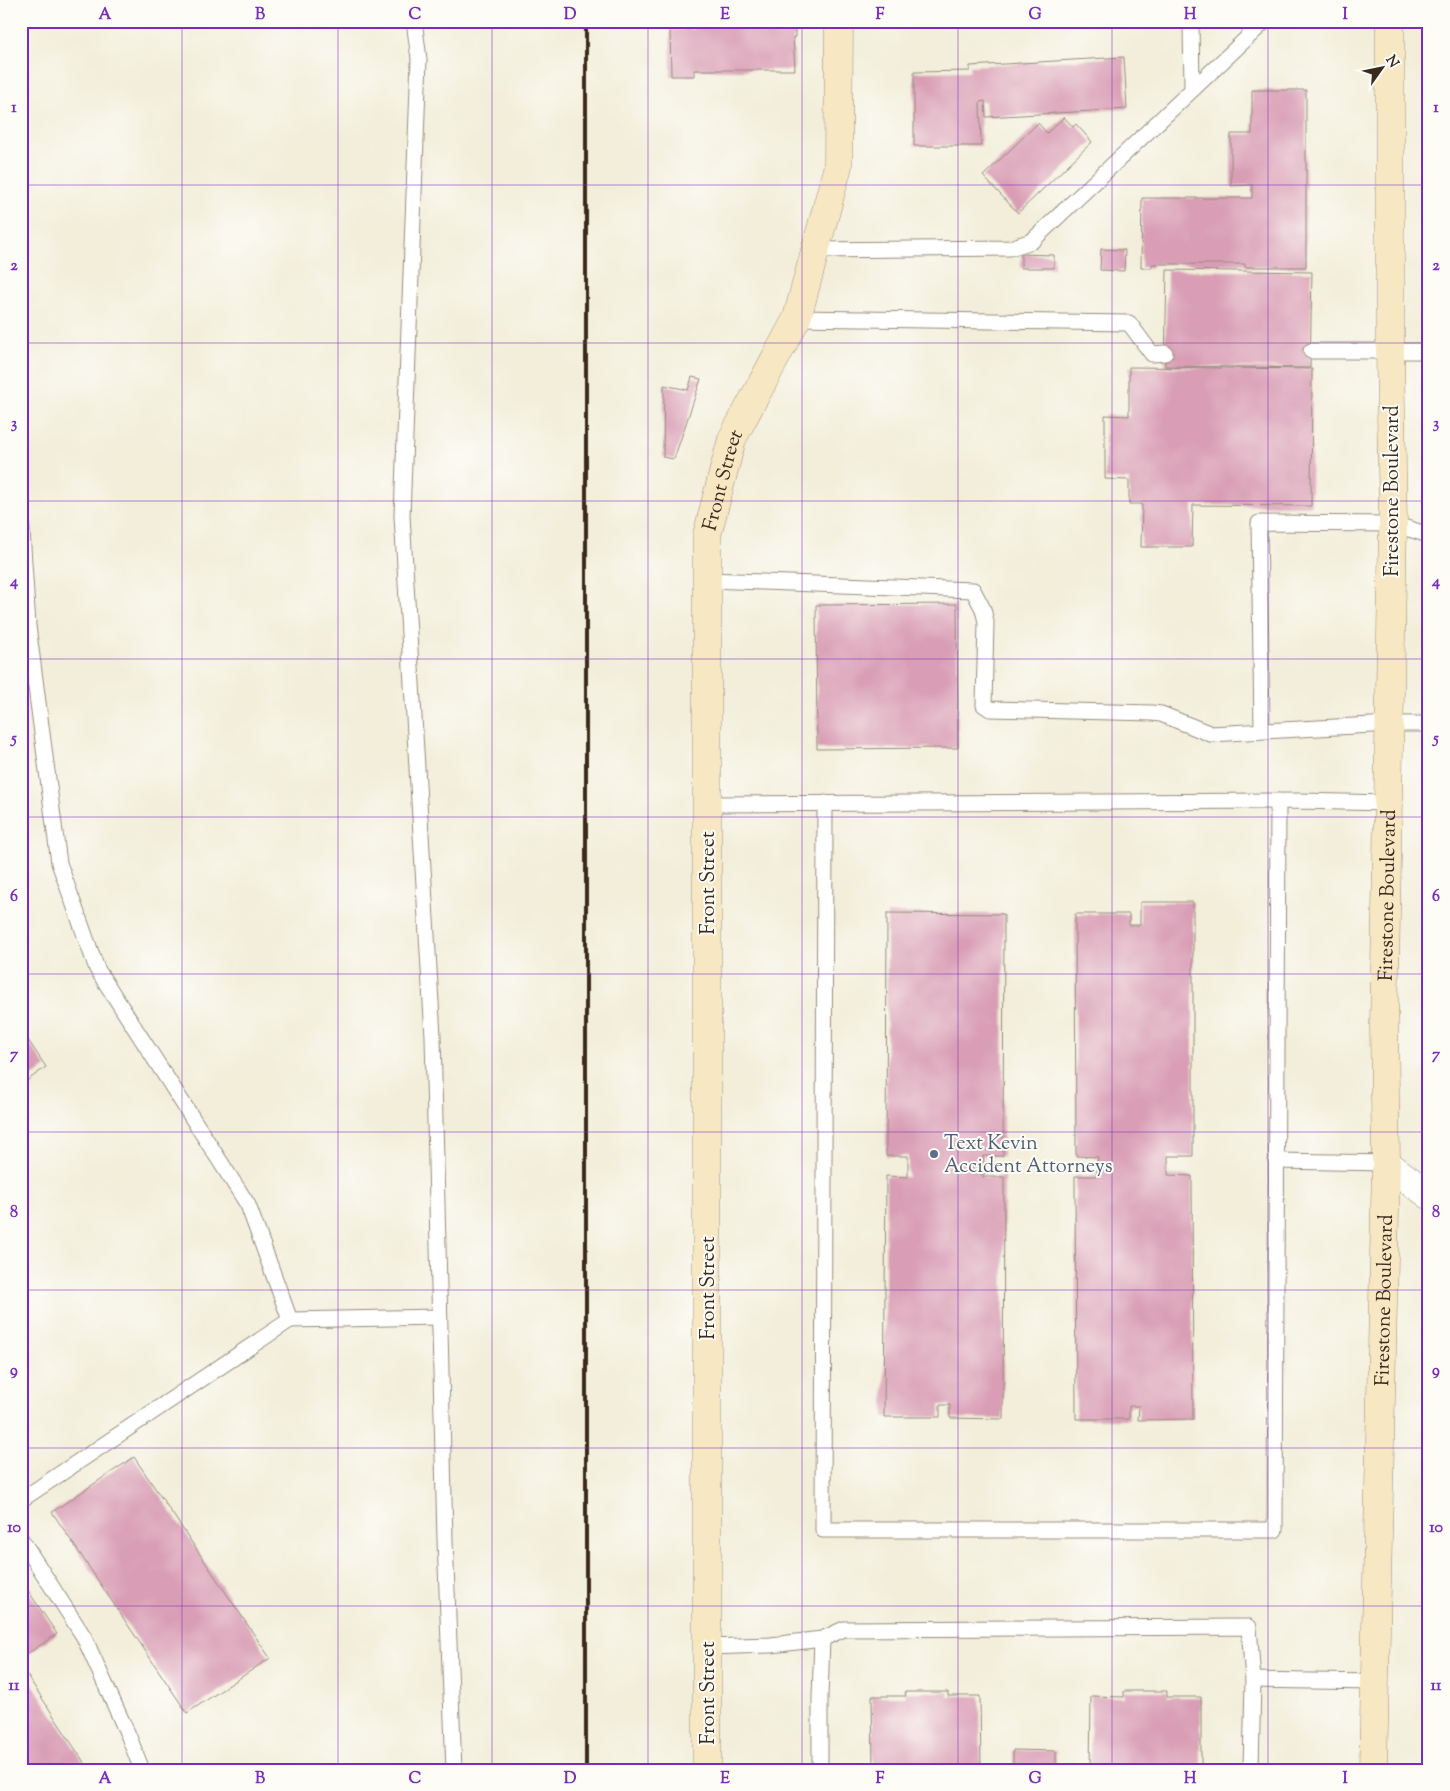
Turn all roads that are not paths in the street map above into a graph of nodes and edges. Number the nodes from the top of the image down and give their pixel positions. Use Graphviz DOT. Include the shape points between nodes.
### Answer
graph roads {
  1 [pos="414,21"];
  2 [pos="838,21"];
  3 [pos="1191,21"];
  4 [pos="1264,21"];
  5 [pos="1390,21"];
  6 [pos="1192,90"];
  7 [pos="816,250"];
  8 [pos="797,318"];
  9 [pos="1311,351"];
  10 [pos="1429,351"];
  11 [pos="1390,352"];
  12 [pos="1165,353"];
  13 [pos="21,516"];
  14 [pos="1393,524"];
  15 [pos="1429,535"];
  16 [pos="707,580"];
  17 [pos="1390,724"];
  18 [pos="1429,724"];
  19 [pos="1262,730"];
  20 [pos="1278,801"];
  21 [pos="825,803"];
  22 [pos="1388,803"];
  23 [pos="707,804"];
  24 [pos="1276,1161"];
  25 [pos="1386,1163"];
  26 [pos="1429,1195"];
  27 [pos="440,1317"];
  28 [pos="290,1320"];
  29 [pos="21,1500"];
  30 [pos="21,1539"];
  31 [pos="822,1639"];
  32 [pos="707,1647"];
  33 [pos="1253,1680"];
  34 [pos="1375,1682"];
  35 [pos="142,1770"];
  36 [pos="454,1770"];
  37 [pos="707,1770"];
  38 [pos="820,1770"];
  39 [pos="1251,1770"];
  40 [pos="1373,1770"];
  1 -- 27 [label="lane" via="419,59 402,516 433,1036"];
  2 -- 7 [label="street, Front Street" via="838,166"];
  3 -- 6 [label="lane"];
  4 -- 6 [label="lane"];
  5 -- 11 [label="street, Firestone Boulevard"];
  6 -- 7 [label="lane" via="1032,241 1010,248"];
  7 -- 8 [label="street, Front Street"];
  8 -- 12 [label="lane" via="1129,323 1152,354"];
  8 -- 16 [label="street, Front Street" via="732,439 707,535"];
  9 -- 11 [label="lane"];
  10 -- 11 [label="lane"];
  11 -- 14 [label="street, Firestone Boulevard"];
  13 -- 28 [label="lane" via="28,626 59,863 97,969 248,1205"];
  14 -- 15 [label="lane"];
  14 -- 17 [label="street, Firestone Boulevard"];
  14 -- 19 [label="lane" via="1259,523"];
  16 -- 19 [label="lane" via="973,590 986,622 984,705 990,710 1152,713 1211,734"];
  16 -- 23 [label="street, Front Street"];
  17 -- 18 [label="lane"];
  17 -- 19 [label="lane"];
  17 -- 22 [label="street, Firestone Boulevard"];
  20 -- 21 [label="lane"];
  20 -- 22 [label="lane"];
  20 -- 24 [label="lane"];
  21 -- 23 [label="lane"];
  21 -- 24 [label="lane" via="824,1530 1275,1530"];
  22 -- 25 [label="street, Firestone Boulevard" via="1384,1026"];
  23 -- 32 [label="street, Front Street"];
  24 -- 25 [label="lane"];
  25 -- 26 [label="street"];
  25 -- 34 [label="street, Firestone Boulevard"];
  27 -- 28 [label="lane"];
  27 -- 36 [label="lane"];
  28 -- 29 [label="lane"];
  30 -- 35 [label="lane" via="84,1637"];
  31 -- 32 [label="lane" via="771,1646"];
  31 -- 33 [label="lane" via="844,1629 1248,1627"];
  31 -- 38 [label="lane"];
  32 -- 37 [label="street, Front Street"];
  33 -- 34 [label="lane"];
  33 -- 39 [label="lane"];
  34 -- 40 [label="street, Firestone Boulevard"];
}
